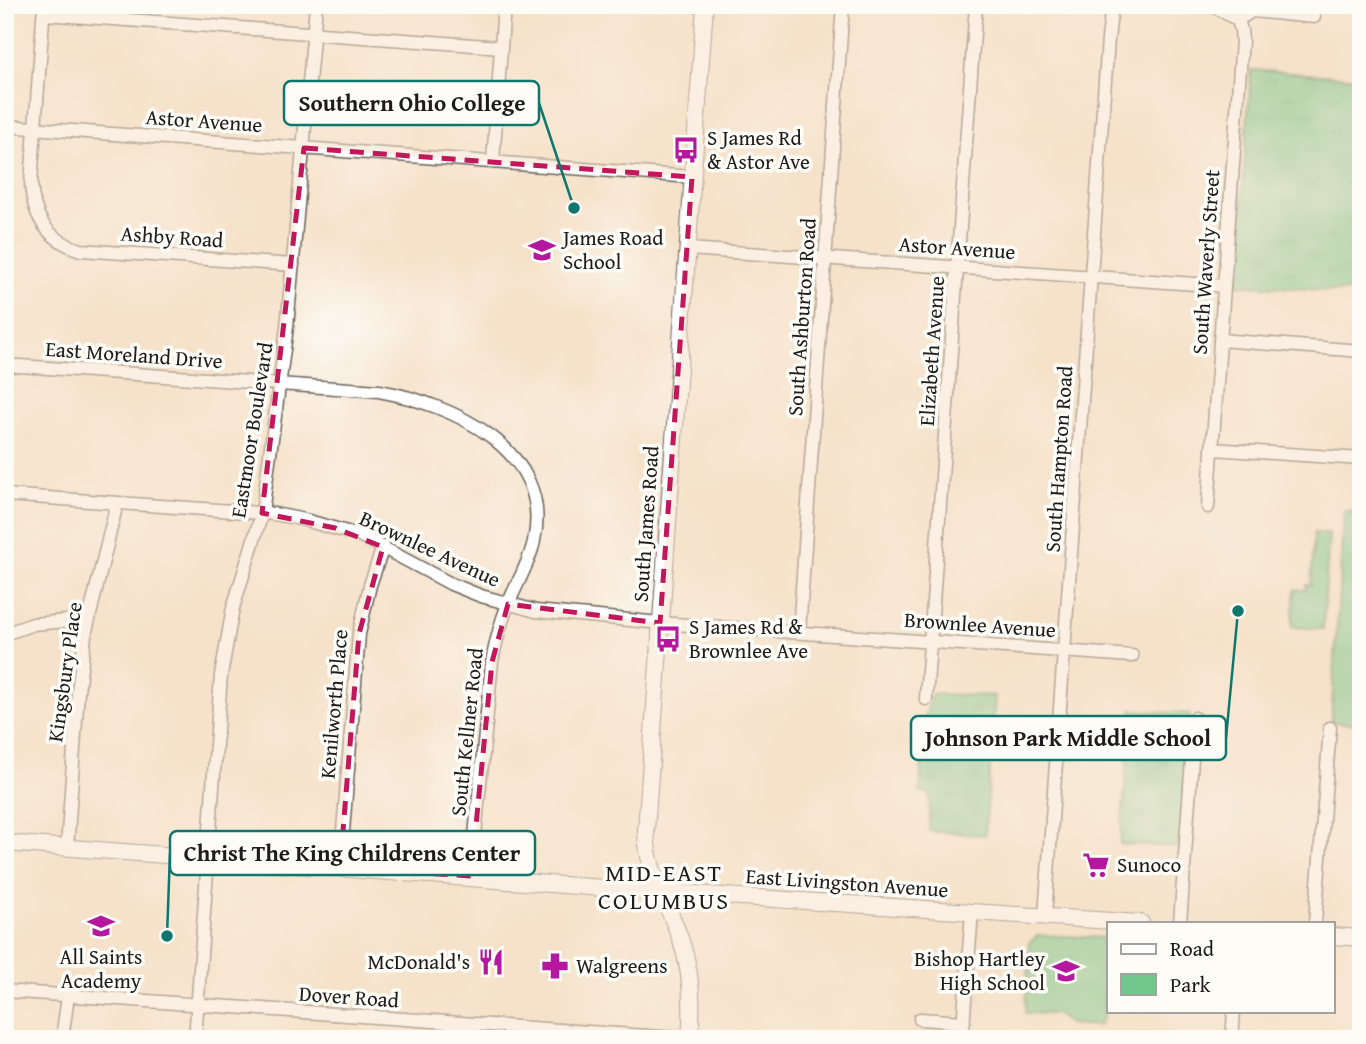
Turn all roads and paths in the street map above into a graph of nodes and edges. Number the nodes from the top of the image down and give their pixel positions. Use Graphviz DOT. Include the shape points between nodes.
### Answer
graph roads {
  1 [pos="316,5"];
  2 [pos="504,5"];
  3 [pos="705,5"];
  4 [pos="843,5"];
  5 [pos="976,5"];
  6 [pos="1112,5"];
  7 [pos="1212,5"];
  8 [pos="44,9"];
  9 [pos="1314,17"];
  10 [pos="1238,20"];
  11 [pos="314,33"];
  12 [pos="501,47"];
  13 [pos="5,126"];
  14 [pos="35,128"];
  15 [pos="304,148"];
  16 [pos="493,162"];
  17 [pos="692,177"];
  18 [pos="688,249"];
  19 [pos="825,258"];
  20 [pos="293,265"];
  21 [pos="957,267"];
  22 [pos="1091,276"];
  23 [pos="1224,286"];
  24 [pos="1220,341"];
  25 [pos="1361,351"];
  26 [pos="5,365"];
  27 [pos="279,384"];
  28 [pos="499,442"];
  29 [pos="1212,449"];
  30 [pos="1361,459"];
  31 [pos="5,495"];
  32 [pos="117,503"];
  33 [pos="1209,506"];
  34 [pos="262,513"];
  35 [pos="383,547"];
  36 [pos="508,604"];
  37 [pos="89,619"];
  38 [pos="660,623"];
  39 [pos="799,632"];
  40 [pos="5,634"];
  41 [pos="931,641"];
  42 [pos="1064,650"];
  43 [pos="1132,656"];
  44 [pos="926,699"];
  45 [pos="1195,718"];
  46 [pos="1329,728"];
  47 [pos="5,843"];
  48 [pos="67,848"];
  49 [pos="208,857"];
  50 [pos="340,867"];
  51 [pos="471,877"];
  52 [pos="661,892"];
  53 [pos="972,912"];
  54 [pos="1045,916"];
  55 [pos="1127,922"];
  56 [pos="1180,922"];
  57 [pos="1315,922"];
  58 [pos="1334,936"];
  59 [pos="1361,938"];
  60 [pos="5,991"];
  61 [pos="68,996"];
  62 [pos="198,1006"];
  63 [pos="1234,1012"];
  64 [pos="920,1019"];
  65 [pos="964,1022"];
  66 [pos="507,1027"];
  67 [pos="563,1035"];
  68 [pos="62,1039"];
  69 [pos="195,1039"];
  70 [pos="496,1039"];
  71 [pos="690,1039"];
  72 [pos="962,1039"];
  73 [pos="1232,1039"];
  1 -- 11 [label="street, Eastmoor Boulevard"];
  2 -- 12 [label="street"];
  3 -- 17 [label="main road, South James Road"];
  4 -- 19 [label="street, South Ashburton Road"];
  5 -- 21 [label="street, Elizabeth Avenue"];
  6 -- 22 [label="street, South Hampton Road"];
  7 -- 10 [label="street"];
  8 -- 11 [label="street"];
  8 -- 14 [label="street"];
  9 -- 10 [label="street" via="1252,11"];
  10 -- 23 [label="street, South Waverly Street" via="1242,41"];
  11 -- 12 [label="street"];
  11 -- 15 [label="street, Eastmoor Boulevard"];
  12 -- 16 [label="street"];
  13 -- 14 [label="street, Astor Avenue"];
  14 -- 15 [label="street, Astor Avenue"];
  14 -- 20 [label="street, Ashby Road" via="32,199 38,219 51,235 71,247"];
  15 -- 16 [label="street, Astor Avenue"];
  15 -- 20 [label="street, Eastmoor Boulevard"];
  16 -- 17 [label="street, Astor Avenue"];
  17 -- 18 [label="main road, South James Road"];
  18 -- 19 [label="street, Astor Avenue"];
  18 -- 38 [label="main road, South James Road"];
  19 -- 21 [label="street, Astor Avenue"];
  19 -- 39 [label="street, South Ashburton Road"];
  20 -- 27 [label="street, Eastmoor Boulevard"];
  21 -- 22 [label="street, Astor Avenue"];
  21 -- 41 [label="street, Elizabeth Avenue"];
  22 -- 23 [label="street, Astor Avenue"];
  22 -- 42 [label="street, South Hampton Road"];
  23 -- 24 [label="street, South Waverly Street"];
  24 -- 25 [label="street"];
  24 -- 29 [label="street, South Waverly Street"];
  26 -- 27 [label="street, East Moreland Drive"];
  27 -- 28 [label="street, East Moreland Drive" via="406,396 466,419"];
  27 -- 34 [label="street, Eastmoor Boulevard"];
  28 -- 36 [label="street, South Kellner Road" via="527,479 537,518 531,551"];
  29 -- 30 [label="street"];
  29 -- 33 [label="street, South Waverly Street"];
  31 -- 32 [label="street, Brownlee Avenue"];
  32 -- 34 [label="street, Brownlee Avenue"];
  32 -- 37 [label="street, Kingsbury Place"];
  34 -- 35 [label="street, Brownlee Avenue" via="335,528"];
  34 -- 49 [label="street, Eastmoor Boulevard" via="233,608 221,674"];
  35 -- 36 [label="street, Brownlee Avenue" via="451,584"];
  35 -- 50 [label="street, Kenilworth Place" via="359,634"];
  36 -- 38 [label="street, Brownlee Avenue" via="548,613"];
  36 -- 51 [label="street, South Kellner Road" via="492,662"];
  37 -- 40 [label="street" via="33,624"];
  37 -- 48 [label="street, Kingsbury Place" via="78,692"];
  38 -- 39 [label="street, Brownlee Avenue"];
  38 -- 52 [label="main road, South James Road" via="646,831 650,867"];
  39 -- 41 [label="street, Brownlee Avenue"];
  41 -- 42 [label="street, Brownlee Avenue"];
  41 -- 44 [label="street, Elizabeth Avenue"];
  42 -- 43 [label="street, Brownlee Avenue"];
  42 -- 54 [label="street, South Hampton Road"];
  45 -- 56 [label="street"];
  46 -- 57 [label="street"];
  47 -- 48 [label="main road, East Livingston Avenue"];
  48 -- 49 [label="main road, East Livingston Avenue"];
  49 -- 50 [label="main road, East Livingston Avenue"];
  49 -- 62 [label="street, Eastmoor Boulevard"];
  50 -- 51 [label="main road, East Livingston Avenue"];
  51 -- 52 [label="main road, East Livingston Avenue"];
  52 -- 53 [label="main road, East Livingston Avenue"];
  52 -- 71 [label="main road, South James Road" via="687,960 692,999"];
  53 -- 54 [label="main road, East Livingston Avenue"];
  53 -- 65 [label="street"];
  54 -- 55 [label="main road, East Livingston Avenue"];
  58 -- 59 [label="main road"];
  60 -- 61 [label="street, Dover Road"];
  61 -- 62 [label="street, Dover Road"];
  61 -- 68 [label="street"];
  62 -- 66 [label="street, Dover Road"];
  62 -- 69 [label="street, Eastmoor Boulevard"];
  63 -- 73 [label="street"];
  64 -- 65 [label="street"];
  65 -- 72 [label="street"];
  66 -- 67 [label="street, Dover Road"];
  66 -- 70 [label="street"];
  67 -- 71 [label="street, Dover Road"];
}
